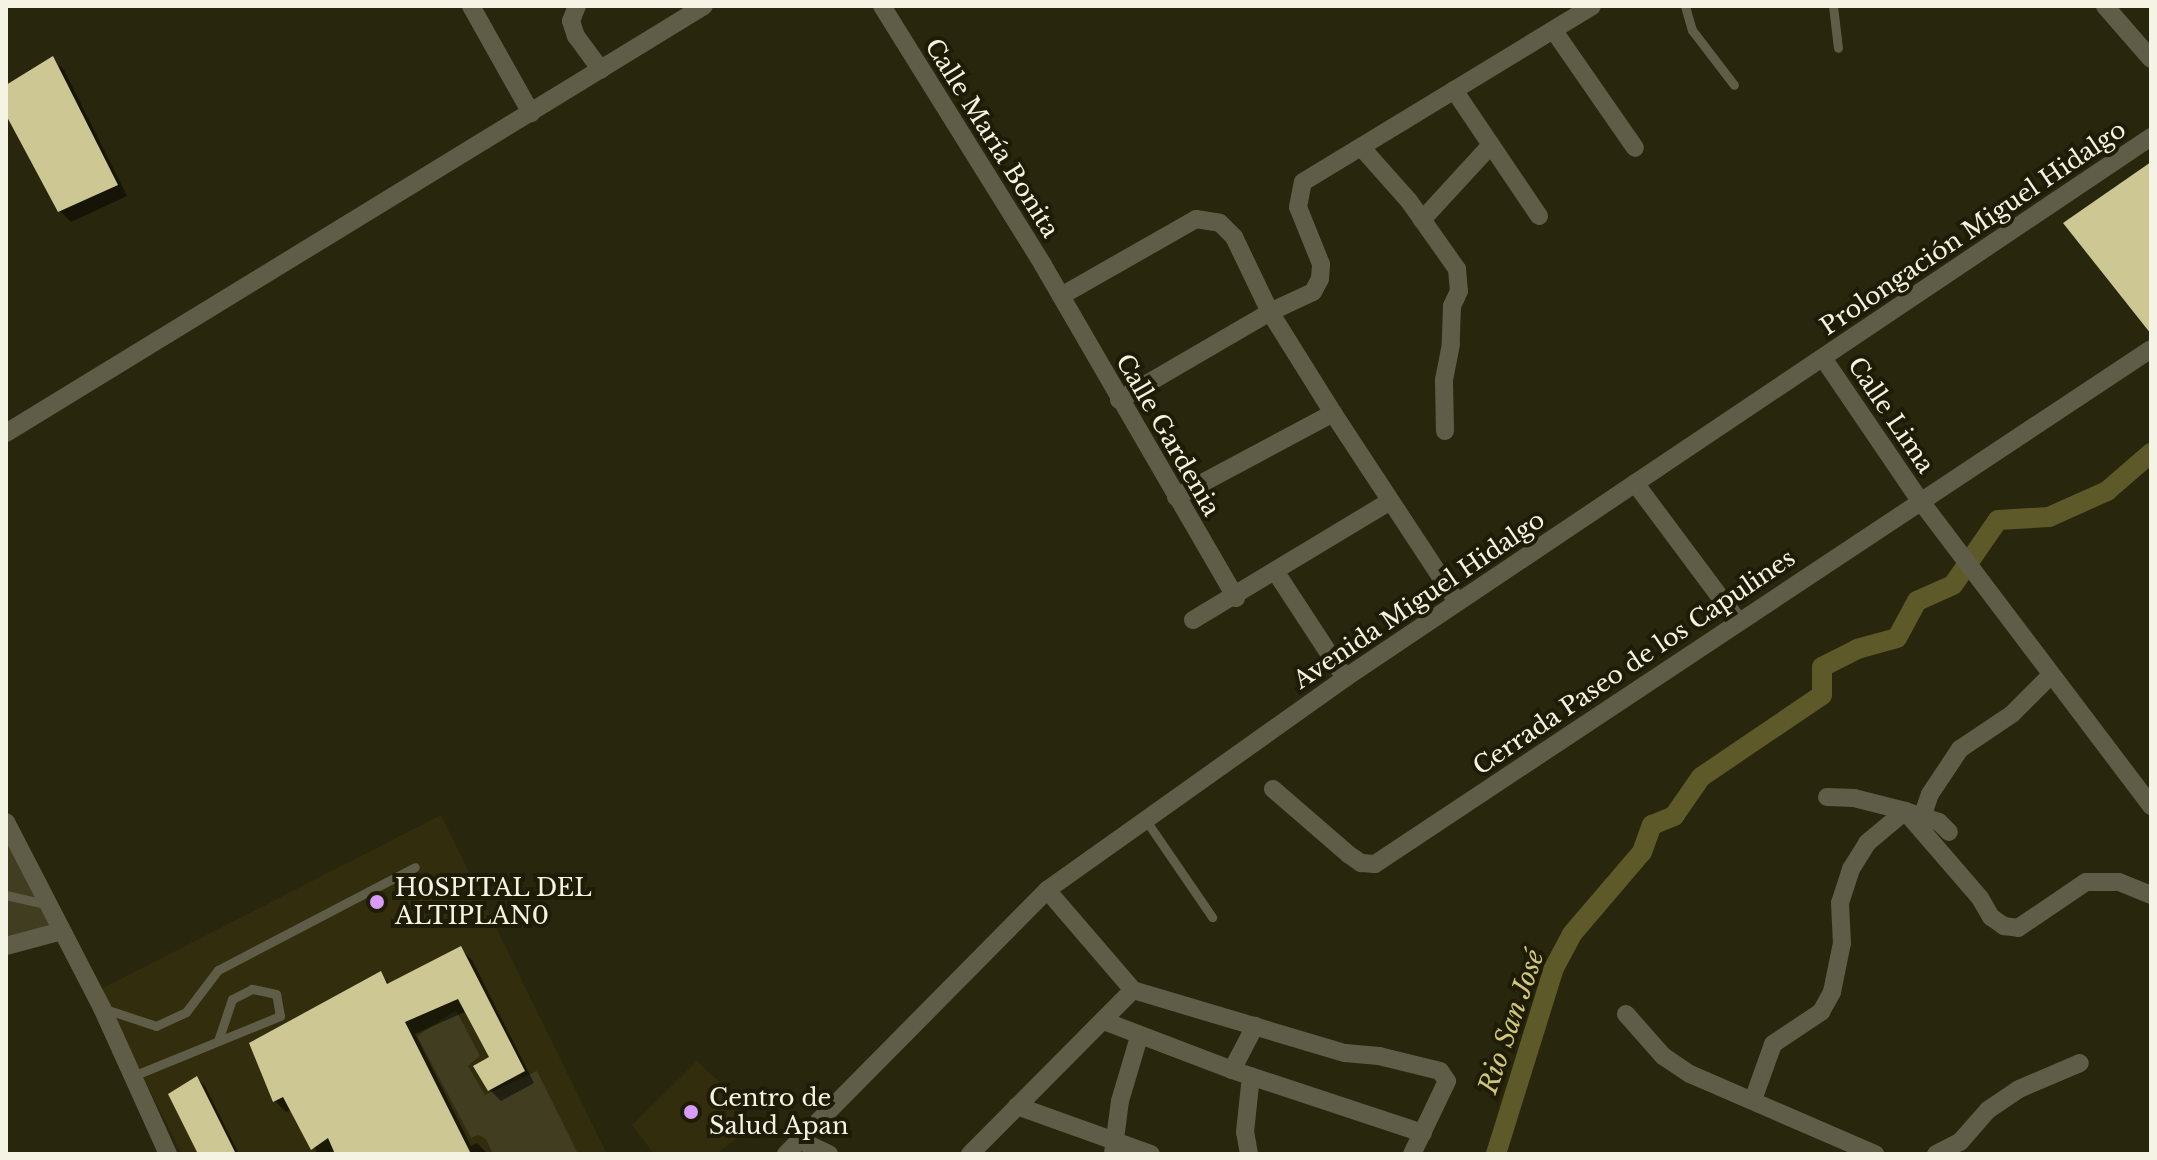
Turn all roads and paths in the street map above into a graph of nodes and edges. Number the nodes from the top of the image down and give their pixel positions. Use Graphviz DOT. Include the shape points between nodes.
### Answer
graph roads {
  1 [pos="471,6"];
  2 [pos="577,6"];
  3 [pos="704,6"];
  4 [pos="882,6"];
  5 [pos="1592,6"];
  6 [pos="1685,6"];
  7 [pos="1833,6"];
  8 [pos="2113,9"];
  9 [pos="1554,31"];
  10 [pos="1838,48"];
  11 [pos="2151,59"];
  12 [pos="601,70"];
  13 [pos="1734,85"];
  14 [pos="1454,90"];
  15 [pos="531,113"];
  16 [pos="2151,137"];
  17 [pos="1491,145"];
  18 [pos="1361,147"];
  19 [pos="1635,148"];
  20 [pos="1539,216"];
  21 [pos="1422,220"];
  22 [pos="1061,296"];
  23 [pos="1270,312"];
  24 [pos="2151,349"];
  25 [pos="1823,358"];
  26 [pos="1119,400"];
  27 [pos="1333,413"];
  28 [pos="1445,431"];
  29 [pos="6,433"];
  30 [pos="1635,483"];
  31 [pos="1176,497"];
  32 [pos="1919,499"];
  33 [pos="1390,501"];
  34 [pos="1275,571"];
  35 [pos="1236,598"];
  36 [pos="1457,602"];
  37 [pos="1193,620"];
  38 [pos="1738,621"];
  39 [pos="2050,676"];
  40 [pos="1345,678"];
  41 [pos="1273,789"];
  42 [pos="1827,797"];
  43 [pos="2151,806"];
  44 [pos="1914,814"];
  45 [pos="1145,819"];
  46 [pos="6,822"];
  47 [pos="1949,832"];
  48 [pos="415,867"];
  49 [pos="1047,890"];
  50 [pos="6,895"];
  51 [pos="2151,895"];
  52 [pos="49,905"];
  53 [pos="1212,917"];
  54 [pos="62,931"];
  55 [pos="6,946"];
  56 [pos="1133,990"];
  57 [pos="102,1008"];
  58 [pos="1626,1014"];
  59 [pos="1104,1021"];
  60 [pos="1255,1026"];
  61 [pos="1139,1037"];
  62 [pos="218,1041"];
  63 [pos="2080,1063"];
  64 [pos="1232,1070"];
  65 [pos="133,1076"];
  66 [pos="1251,1076"];
  67 [pos="1753,1100"];
  68 [pos="1017,1106"];
  69 [pos="1423,1133"];
  70 [pos="801,1141"];
  71 [pos="1964,1148"];
  72 [pos="1115,1149"];
  73 [pos="168,1154"];
  74 [pos="786,1154"];
  75 [pos="829,1154"];
  76 [pos="970,1154"];
  77 [pos="1151,1154"];
  78 [pos="1249,1154"];
  79 [pos="1412,1154"];
  80 [pos="1875,1154"];
  81 [pos="1936,1154"];
  1 -- 15 [label="street"];
  2 -- 12 [label="street" via="571,21 576,36"];
  3 -- 12 [label="street"];
  4 -- 22 [label="street, Calle María Bonita"];
  5 -- 9 [label="street"];
  6 -- 13 [label="lane" via="1692,30"];
  7 -- 10 [label="lane"];
  8 -- 11 [label="street"];
  9 -- 14 [label="street"];
  9 -- 19 [label="street"];
  12 -- 15 [label="street"];
  14 -- 17 [label="street"];
  14 -- 18 [label="street"];
  15 -- 29 [label="street"];
  16 -- 25 [label="street, Prolongación Miguel Hidalgo"];
  17 -- 20 [label="street"];
  17 -- 21 [label="street"];
  18 -- 21 [label="street"];
  18 -- 23 [label="street" via="1303,182 1298,207 1321,264 1320,279 1313,292"];
  21 -- 28 [label="street" via="1457,269 1459,291 1452,306 1444,380"];
  22 -- 23 [label="street" via="1196,219 1220,223 1234,237"];
  22 -- 26 [label="street, Calle Gardenia"];
  23 -- 26 [label="street"];
  23 -- 27 [label="street"];
  24 -- 32 [label="street, Cerrada Paseo de los Capulines"];
  25 -- 30 [label="street, Avenida Miguel Hidalgo"];
  25 -- 32 [label="street, Calle Lima"];
  26 -- 31 [label="street, Calle Gardenia"];
  27 -- 31 [label="street"];
  27 -- 33 [label="street"];
  30 -- 36 [label="street, Avenida Miguel Hidalgo"];
  30 -- 38 [label="street"];
  31 -- 35 [label="street, Calle Gardenia"];
  32 -- 38 [label="street, Cerrada Paseo de los Capulines"];
  32 -- 39 [label="street, Calle Lima"];
  33 -- 34 [label="street"];
  33 -- 36 [label="street"];
  34 -- 35 [label="street"];
  34 -- 40 [label="street"];
  35 -- 37 [label="street"];
  36 -- 40 [label="street, Avenida Miguel Hidalgo"];
  38 -- 41 [label="street, Cerrada Paseo de los Capulines" via="1375,864 1348,854"];
  39 -- 43 [label="street, Calle Lima"];
  39 -- 44 [label="street" via="2012,714 1960,749"];
  40 -- 45 [label="street, Avenida Miguel Hidalgo"];
  42 -- 44 [label="street" via="1854,798"];
  44 -- 47 [label="street" via="1939,822"];
  44 -- 51 [label="street" via="1991,917 2004,926 2018,928 2086,882 2119,882"];
  44 -- 67 [label="street" via="1867,843 1851,869 1840,903 1842,943 1832,992 1821,1012 1773,1044"];
  45 -- 49 [label="street, Avenida Miguel Hidalgo"];
  45 -- 53 [label="lane"];
  46 -- 52 [label="street"];
  48 -- 57 [label="lane" via="218,970 186,1012 176,1017 156,1026"];
  49 -- 56 [label="street"];
  49 -- 70 [label="street, Avenida Miguel Hidalgo"];
  50 -- 52 [label="lane"];
  52 -- 54 [label="street"];
  54 -- 55 [label="street"];
  54 -- 57 [label="street"];
  56 -- 59 [label="street"];
  56 -- 60 [label="street"];
  57 -- 65 [label="street"];
  58 -- 67 [label="street" via="1663,1056 1690,1074"];
  59 -- 61 [label="street"];
  59 -- 68 [label="street"];
  60 -- 64 [label="street"];
  60 -- 69 [label="street" via="1345,1053 1440,1071 1447,1081"];
  61 -- 64 [label="street"];
  61 -- 72 [label="street" via="1120,1101"];
  62 -- 62 [label="lane" via="232,999 252,989 276,994 280,1016"];
  62 -- 65 [label="lane"];
  63 -- 71 [label="street" via="2019,1089 1988,1110"];
  64 -- 66 [label="street"];
  65 -- 73 [label="street"];
  66 -- 69 [label="street"];
  66 -- 78 [label="street" via="1245,1132"];
  67 -- 80 [label="street"];
  68 -- 72 [label="street"];
  68 -- 76 [label="street"];
  69 -- 79 [label="street"];
  70 -- 74 [label="street, Avenida Miguel Hidalgo"];
  70 -- 75 [label="street"];
  71 -- 81 [label="street"];
  72 -- 77 [label="street"];
}
